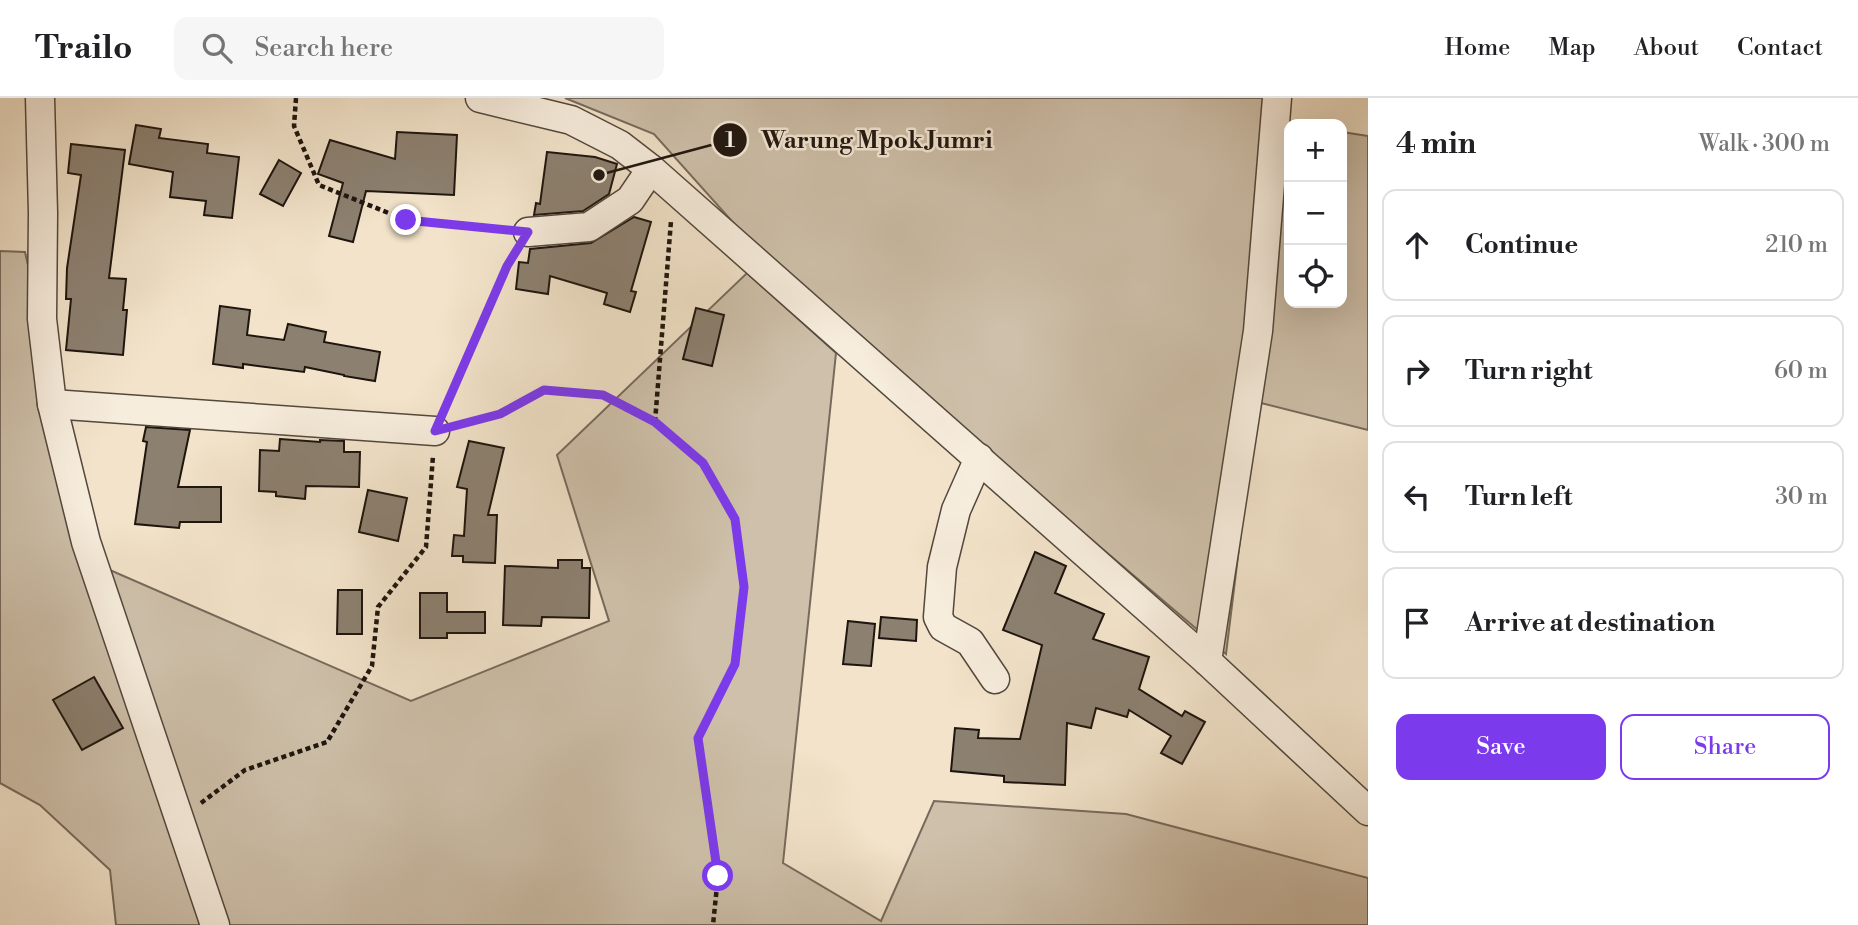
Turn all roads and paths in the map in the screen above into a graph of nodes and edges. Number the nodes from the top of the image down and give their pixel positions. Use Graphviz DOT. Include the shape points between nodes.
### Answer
graph roads {
  1 [pos="40,98"];
  2 [pos="296,98"];
  3 [pos="480,98"];
  4 [pos="1276,98"];
  5 [pos="651,169"];
  6 [pos="674,188"];
  7 [pos="528,232"];
  8 [pos="52,404"];
  9 [pos="655,422"];
  10 [pos="435,431"];
  11 [pos="979,458"];
  12 [pos="1207,661"];
  13 [pos="995,679"];
  14 [pos="1368,811"];
  15 [pos="181,818"];
  16 [pos="215,925"];
  17 [pos="713,925"];
  1 -- 8 [label="street" via="42,319"];
  2 -- 7 [label="path" via="294,126 319,185 406,220"];
  3 -- 5 [label="street" via="571,120 620,145"];
  4 -- 12 [label="street" via="1258,331"];
  5 -- 6 [label="street"];
  5 -- 7 [label="street" via="630,200 589,227"];
  6 -- 9 [label="path"];
  6 -- 11 [label="street"];
  7 -- 10 [label="path" via="507,266"];
  8 -- 10 [label="street"];
  8 -- 15 [label="street" via="86,542"];
  9 -- 10 [label="path" via="603,395 544,390 500,414"];
  9 -- 17 [label="path" via="703,463 735,519 744,587 735,664 698,738 718,876"];
  10 -- 15 [label="path" via="426,547 378,607 372,666 327,742 244,771"];
  11 -- 12 [label="street"];
  11 -- 13 [label="street" via="956,510 942,567 938,617 943,627 970,642"];
  12 -- 14 [label="street"];
  15 -- 16 [label="street"];
}
